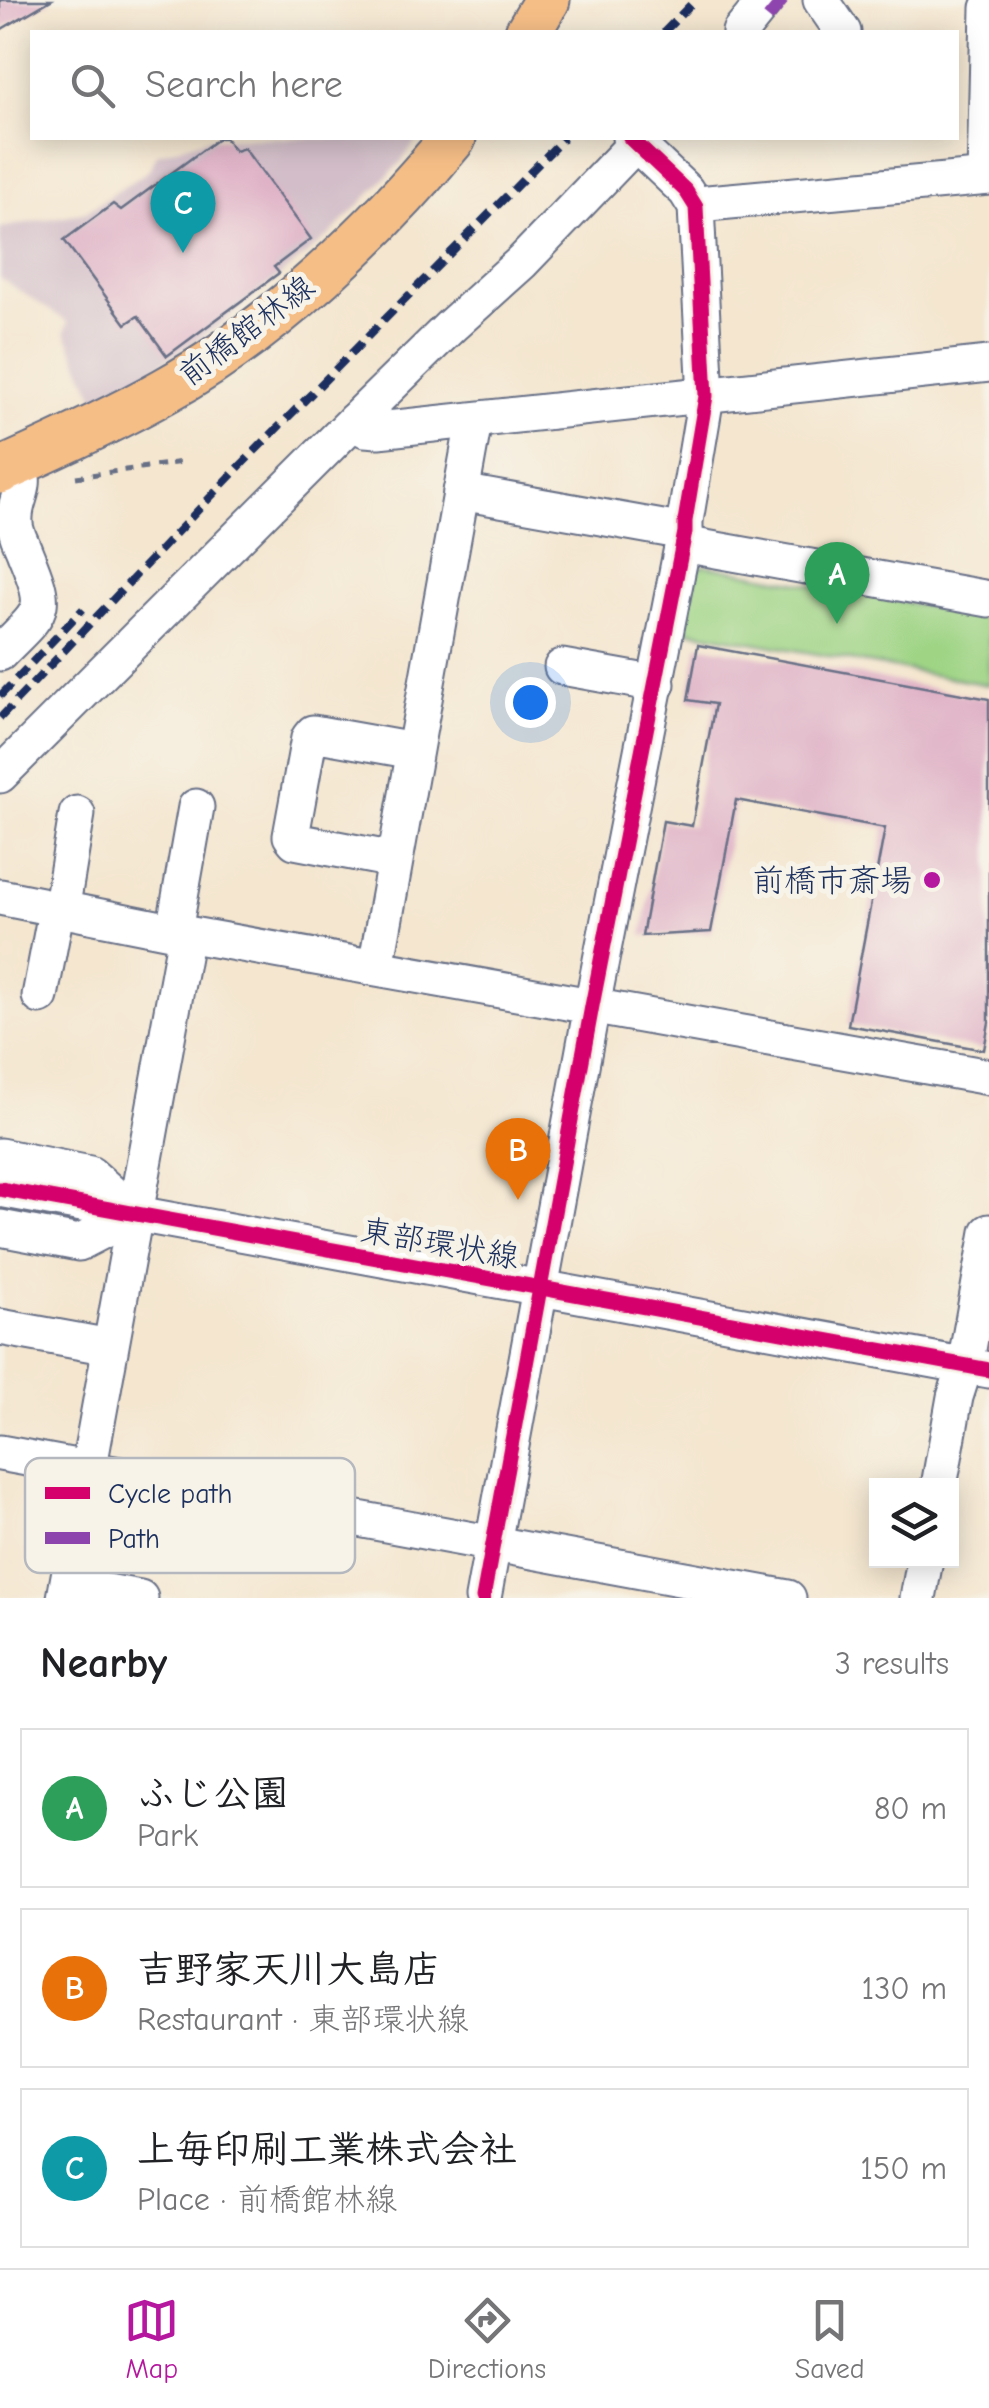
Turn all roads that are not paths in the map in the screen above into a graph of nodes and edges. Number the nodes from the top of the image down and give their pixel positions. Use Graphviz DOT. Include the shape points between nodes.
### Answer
graph roads {
  1 [pos="547,0"];
  2 [pos="821,0"];
  3 [pos="989,8"];
  4 [pos="529,30"];
  5 [pos="842,30"];
  6 [pos="452,140"];
  7 [pos="635,140"];
  8 [pos="987,177"];
  9 [pos="696,207"];
  10 [pos="989,364"];
  11 [pos="706,396"];
  12 [pos="354,421"];
  13 [pos="474,422"];
  14 [pos="9,467"];
  15 [pos="461,492"];
  16 [pos="7,524"];
  17 [pos="684,538"];
  18 [pos="989,599"];
  19 [pos="0,653"];
  20 [pos="562,667"];
  21 [pos="657,684"];
  22 [pos="414,752"];
  23 [pos="0,775"];
  24 [pos="196,807"];
  25 [pos="77,814"];
  26 [pos="394,860"];
  27 [pos="0,897"];
  28 [pos="58,908"];
  29 [pos="180,932"];
  30 [pos="376,966"];
  31 [pos="40,996"];
  32 [pos="592,1006"];
  33 [pos="989,1077"];
  34 [pos="0,1156"];
  35 [pos="0,1189"];
  36 [pos="135,1214"];
  37 [pos="0,1228"];
  38 [pos="989,1232"];
  39 [pos="540,1289"];
  40 [pos="0,1326"];
  41 [pos="110,1347"];
  42 [pos="977,1368"];
  43 [pos="0,1453"];
  44 [pos="26,1458"];
  45 [pos="91,1458"];
  46 [pos="940,1478"];
  47 [pos="355,1520"];
  48 [pos="492,1545"];
  49 [pos="924,1568"];
  50 [pos="642,1585"];
  51 [pos="66,1592"];
  52 [pos="140,1598"];
  53 [pos="483,1598"];
  54 [pos="788,1598"];
  55 [pos="918,1598"];
  1 -- 4 [label="main road"];
  2 -- 5 [label="street"];
  3 -- 8 [label="street"];
  6 -- 14 [label="main road, 前橋館林線" via="354,245 254,332 166,390"];
  7 -- 9 [label="street"];
  7 -- 12 [label="street" via="522,262"];
  8 -- 9 [label="street"];
  9 -- 11 [label="street"];
  10 -- 11 [label="street"];
  11 -- 13 [label="street"];
  11 -- 17 [label="street"];
  12 -- 13 [label="street" via="378,430"];
  12 -- 23 [label="street"];
  13 -- 15 [label="street"];
  14 -- 16 [label="street" via="24,478"];
  15 -- 17 [label="street"];
  15 -- 22 [label="street"];
  16 -- 19 [label="street" via="41,598 32,620"];
  17 -- 18 [label="street"];
  17 -- 21 [label="street"];
  20 -- 21 [label="street"];
  21 -- 32 [label="street"];
  22 -- 26 [label="street"];
  22 -- 26 [label="street" via="314,733 309,738 295,842"];
  24 -- 29 [label="street"];
  25 -- 28 [label="street"];
  26 -- 30 [label="street"];
  27 -- 28 [label="street"];
  28 -- 29 [label="street"];
  28 -- 31 [label="street"];
  29 -- 30 [label="street"];
  29 -- 36 [label="street"];
  30 -- 32 [label="street"];
  32 -- 33 [label="street"];
  32 -- 39 [label="street"];
  34 -- 36 [label="street" via="90,1174"];
  35 -- 36 [label="street, 東部環状線"];
  36 -- 37 [label="street" via="79,1243"];
  36 -- 39 [label="street, 東部環状線"];
  36 -- 41 [label="street"];
  38 -- 42 [label="street"];
  39 -- 42 [label="street, 東部環状線"];
  39 -- 48 [label="street"];
  40 -- 41 [label="street"];
  41 -- 45 [label="street"];
  42 -- 46 [label="street" via="955,1397"];
  43 -- 44 [label="street"];
  47 -- 48 [label="street"];
  48 -- 50 [label="street"];
  48 -- 53 [label="street"];
  49 -- 55 [label="street"];
  50 -- 54 [label="street"];
  51 -- 52 [label="street"];
}
